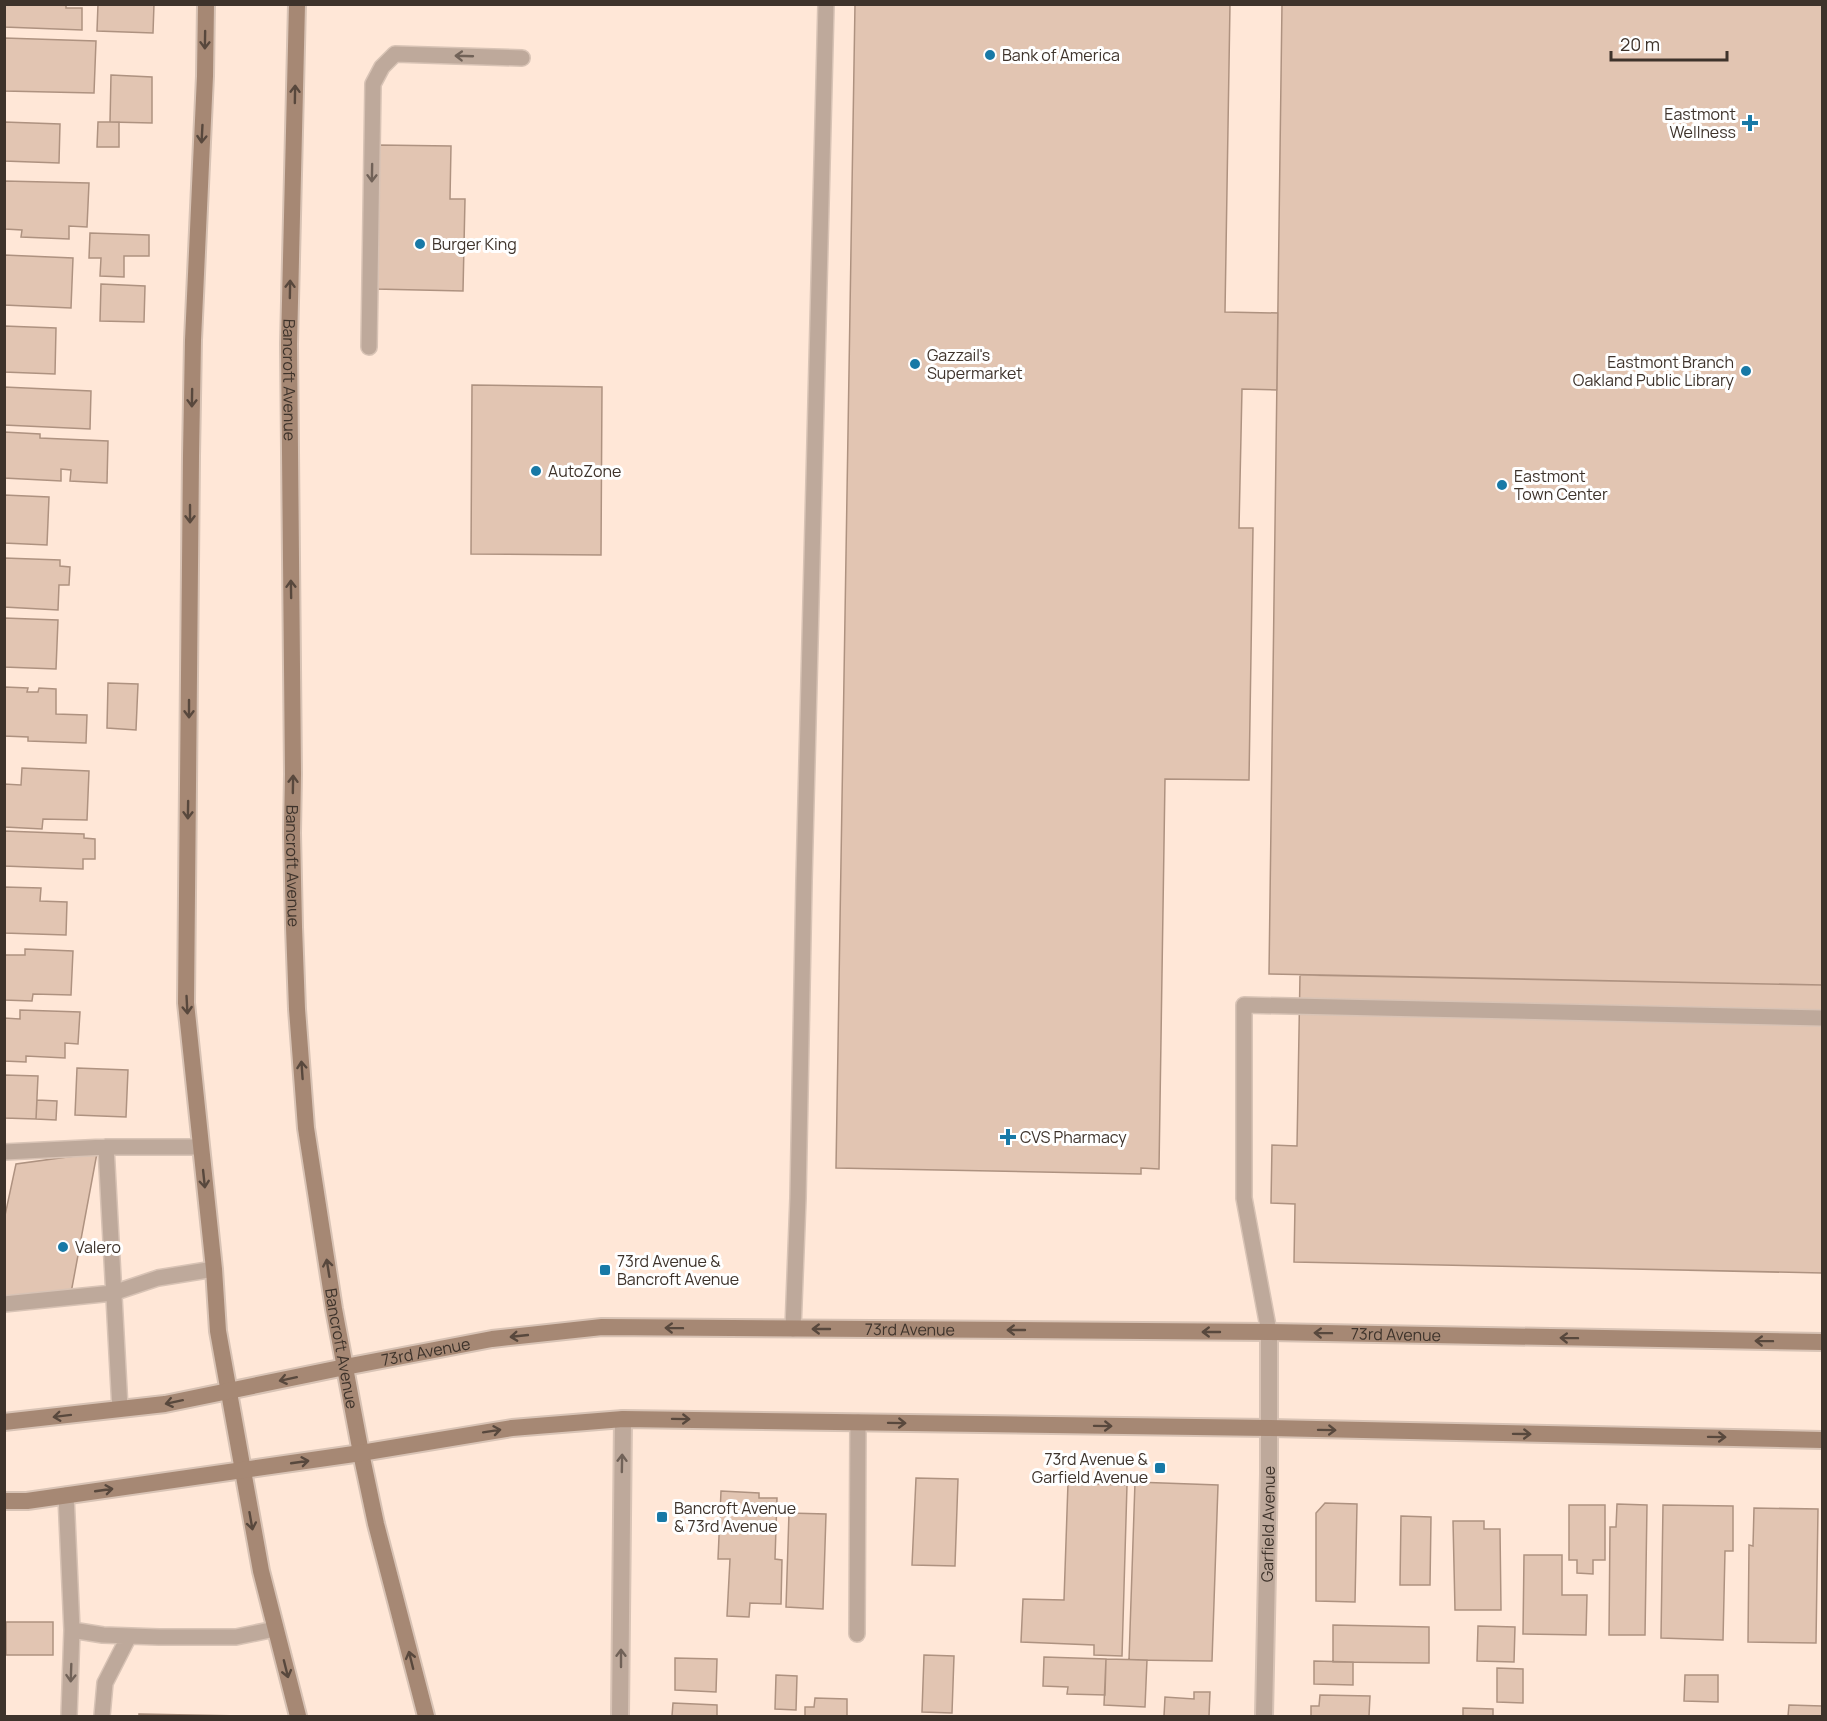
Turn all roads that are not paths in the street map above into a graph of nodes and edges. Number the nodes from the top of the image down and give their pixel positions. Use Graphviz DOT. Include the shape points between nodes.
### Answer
graph roads {
  1 [pos="206,4"];
  2 [pos="297,4"];
  3 [pos="826,4"];
  4 [pos="522,58"];
  5 [pos="369,347"];
  6 [pos="1822,1017"];
  7 [pos="106,1147"];
  8 [pos="200,1147"];
  9 [pos="4,1152"];
  10 [pos="214,1269"];
  11 [pos="113,1293"];
  12 [pos="4,1304"];
  13 [pos="793,1329"];
  14 [pos="1269,1332"];
  15 [pos="1822,1342"];
  16 [pos="345,1367"];
  17 [pos="228,1391"];
  18 [pos="120,1409"];
  19 [pos="622,1419"];
  20 [pos="4,1422"];
  21 [pos="858,1422"];
  22 [pos="1268,1428"];
  23 [pos="1822,1440"];
  24 [pos="361,1453"];
  25 [pos="242,1470"];
  26 [pos="66,1495"];
  27 [pos="4,1502"];
  28 [pos="275,1629"];
  29 [pos="72,1630"];
  30 [pos="857,1634"];
  31 [pos="129,1636"];
  32 [pos="69,1716"];
  33 [pos="102,1716"];
  34 [pos="298,1716"];
  35 [pos="426,1716"];
  36 [pos="620,1716"];
  37 [pos="1264,1716"];
  1 -- 8 [label="main road, one-way" via="193,340 186,1003"];
  16 -- 2 [label="main road, Bancroft Avenue, one-way" via="306,1128 294,927 289,344"];
  3 -- 13 [label="lane"];
  4 -- 5 [label="lane, one-way" via="395,54 377,76 373,84"];
  6 -- 14 [label="lane" via="1244,1005 1244,1198"];
  7 -- 8 [label="lane"];
  7 -- 9 [label="lane"];
  7 -- 11 [label="lane"];
  8 -- 10 [label="main road, one-way"];
  10 -- 11 [label="lane" via="158,1278"];
  10 -- 17 [label="main road" via="218,1331"];
  11 -- 12 [label="lane"];
  11 -- 18 [label="lane"];
  14 -- 13 [label="main road, 73rd Avenue, one-way"];
  13 -- 16 [label="main road, 73rd Avenue, one-way" via="602,1327 492,1339"];
  15 -- 14 [label="main road, 73rd Avenue, one-way"];
  14 -- 22 [label="street, Garfield Avenue"];
  16 -- 17 [label="main road, 73rd Avenue, one-way"];
  16 -- 24 [label="main road, Bancroft Avenue"];
  17 -- 18 [label="main road, 73rd Avenue, one-way"];
  17 -- 25 [label="main road"];
  18 -- 20 [label="main road, 73rd Avenue, one-way"];
  19 -- 21 [label="main road, one-way"];
  24 -- 19 [label="main road, one-way" via="512,1428"];
  36 -- 19 [label="street, one-way"];
  21 -- 22 [label="main road, one-way"];
  21 -- 30 [label="lane"];
  22 -- 23 [label="main road, one-way"];
  22 -- 37 [label="street, Garfield Avenue"];
  25 -- 24 [label="main road, one-way"];
  35 -- 24 [label="main road, Bancroft Avenue, one-way"];
  26 -- 25 [label="main road, one-way"];
  25 -- 28 [label="main road, one-way"];
  26 -- 27 [label="main road"];
  26 -- 29 [label="lane"];
  28 -- 31 [label="lane" via="236,1637"];
  28 -- 34 [label="main road, one-way"];
  29 -- 31 [label="lane"];
  29 -- 32 [label="lane, one-way"];
  31 -- 33 [label="lane" via="105,1683"];
}
